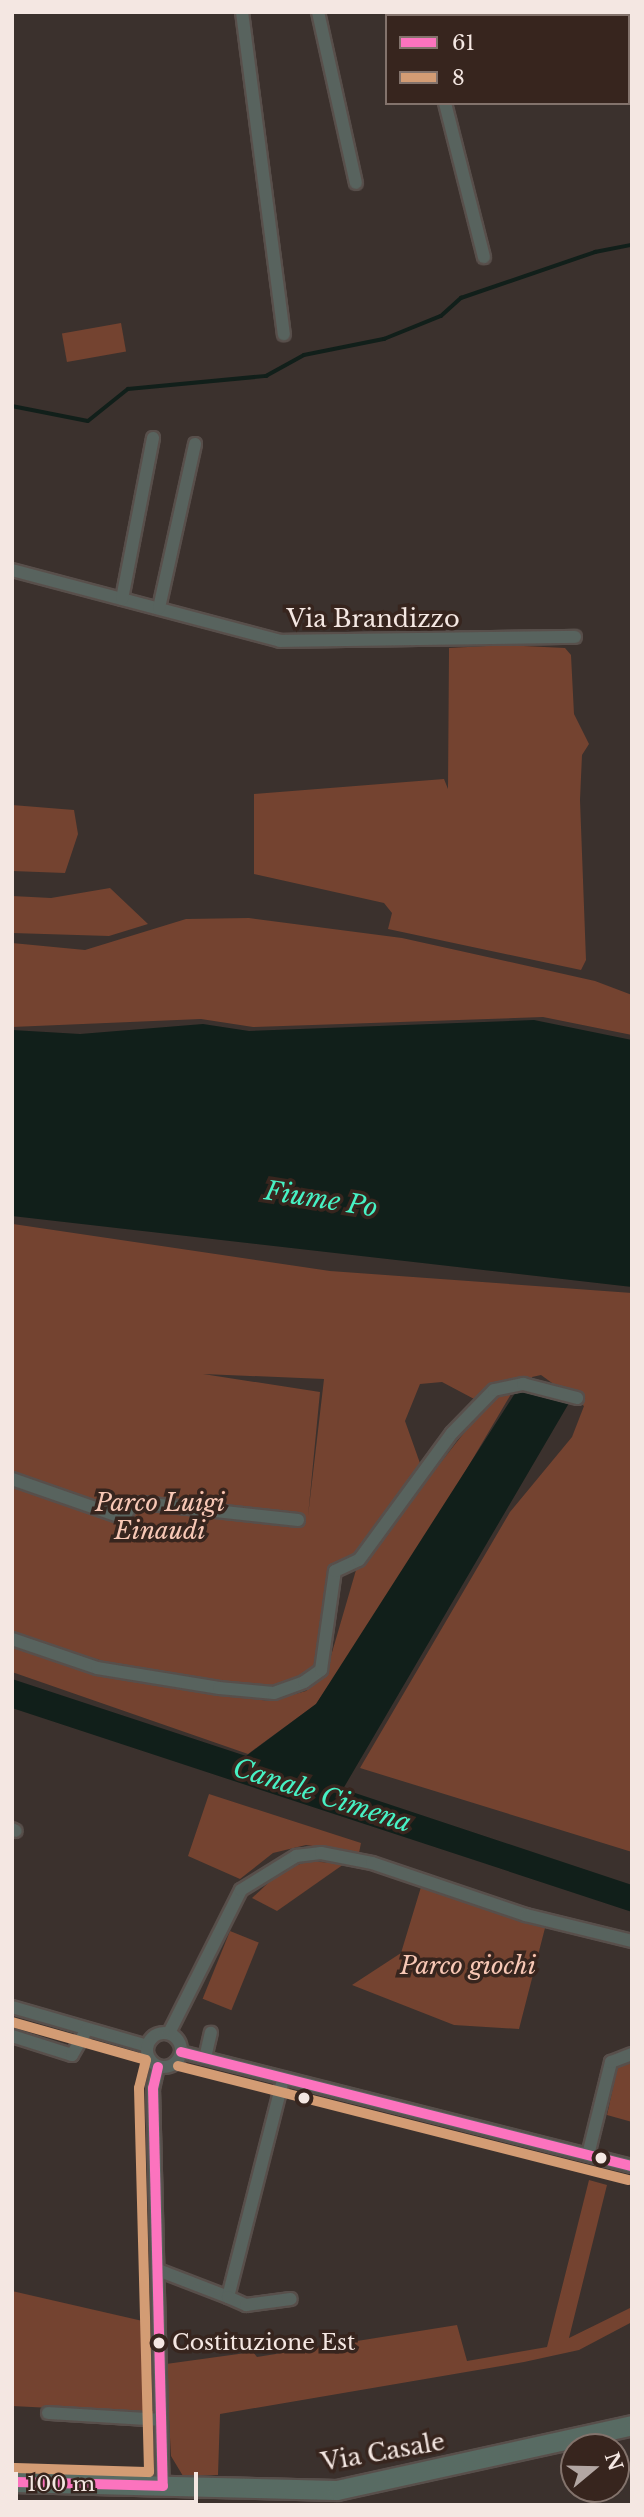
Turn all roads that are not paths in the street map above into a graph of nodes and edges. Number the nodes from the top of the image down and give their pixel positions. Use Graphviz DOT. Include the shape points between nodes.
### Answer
graph roads {
  1 [pos="242,12"];
  2 [pos="318,12"];
  3 [pos="446,105"];
  4 [pos="356,183"];
  5 [pos="484,257"];
  6 [pos="285,334"];
  7 [pos="153,438"];
  8 [pos="195,444"];
  9 [pos="12,570"];
  10 [pos="122,599"];
  11 [pos="159,608"];
  12 [pos="575,637"];
  13 [pos="578,1398"];
  14 [pos="12,1479"];
  15 [pos="299,1520"];
  16 [pos="12,1639"];
  17 [pos="632,1941"];
  18 [pos="12,2007"];
  19 [pos="87,2029"];
  20 [pos="211,2033"];
  21 [pos="169,2034"];
  22 [pos="12,2036"];
  23 [pos="146,2046"];
  24 [pos="181,2052"];
  25 [pos="632,2054"];
  26 [pos="205,2058"];
  27 [pos="158,2067"];
  28 [pos="284,2080"];
  29 [pos="589,2155"];
  30 [pos="632,2166"];
  31 [pos="158,2270"];
  32 [pos="228,2297"];
  33 [pos="291,2299"];
  34 [pos="48,2413"];
  35 [pos="162,2420"];
  36 [pos="632,2425"];
  37 [pos="12,2483"];
  38 [pos="163,2486"];
  1 -- 6 [label="street"];
  2 -- 4 [label="street"];
  3 -- 5 [label="street"];
  7 -- 10 [label="street"];
  8 -- 11 [label="street"];
  9 -- 10 [label="street, Via Brandizzo"];
  10 -- 11 [label="street, Via Brandizzo"];
  11 -- 12 [label="street, Via Brandizzo" via="280,641"];
  13 -- 16 [label="street" via="523,1384 494,1390 452,1433 359,1560 335,1571 321,1670 304,1682 274,1693 219,1688 97,1668"];
  14 -- 15 [label="street" via="124,1518 131,1504 142,1503"];
  17 -- 21 [label="street" via="526,1915 372,1863 321,1853 296,1856 241,1890"];
  18 -- 19 [label="street"];
  19 -- 22 [label="street" via="72,2055"];
  19 -- 23 [label="street"];
  20 -- 26 [label="street"];
  21 -- 23 [label="street" via="153,2036"];
  21 -- 24 [label="street"];
  23 -- 27 [label="street"];
  24 -- 26 [label="street"];
  24 -- 27 [label="street" via="173,2065"];
  25 -- 29 [label="street" via="611,2062"];
  26 -- 28 [label="street"];
  27 -- 31 [label="street" via="153,2088"];
  28 -- 29 [label="street"];
  28 -- 32 [label="street"];
  29 -- 30 [label="street"];
  31 -- 32 [label="street"];
  31 -- 35 [label="street"];
  32 -- 33 [label="street" via="246,2305 270,2307"];
  34 -- 35 [label="street"];
  35 -- 38 [label="street"];
  36 -- 38 [label="main road, Via Casale" via="337,2490"];
  37 -- 38 [label="main road, Via Casale"];
}
